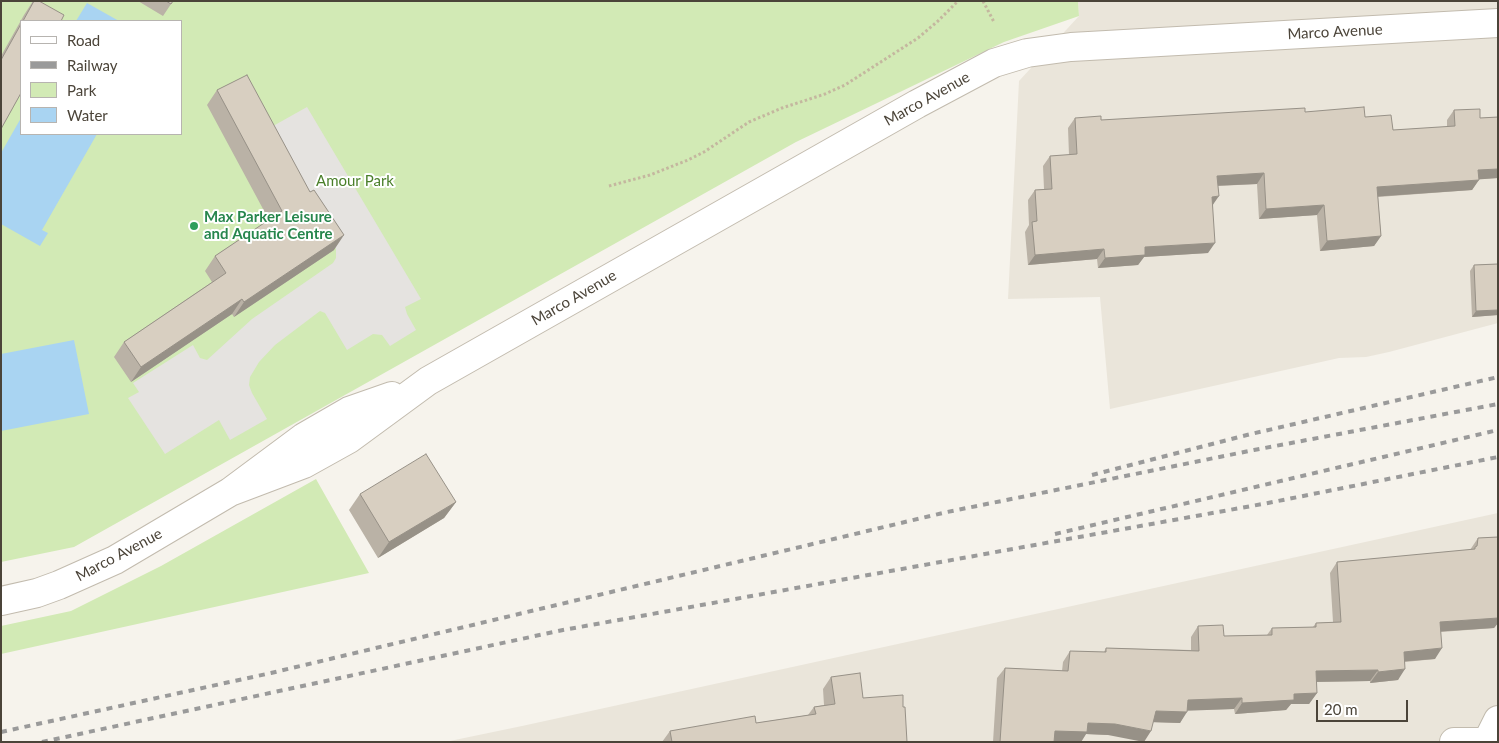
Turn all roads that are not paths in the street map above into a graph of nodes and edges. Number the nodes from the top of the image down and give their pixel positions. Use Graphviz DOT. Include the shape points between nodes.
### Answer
graph roads {
  1 [pos="1498,23"];
  2 [pos="1,600"];
  3 [pos="1498,720"];
  4 [pos="1454,742"];
  5 [pos="1478,742"];
  6 [pos="1487,742"];
  1 -- 2 [label="street, Marco Avenue" via="1071,47 1027,53 994,63 420,386 349,439 304,464 230,492 93,571 52,588"];
  3 -- 6 [label="street"];
  4 -- 5 [label="street"];
}
